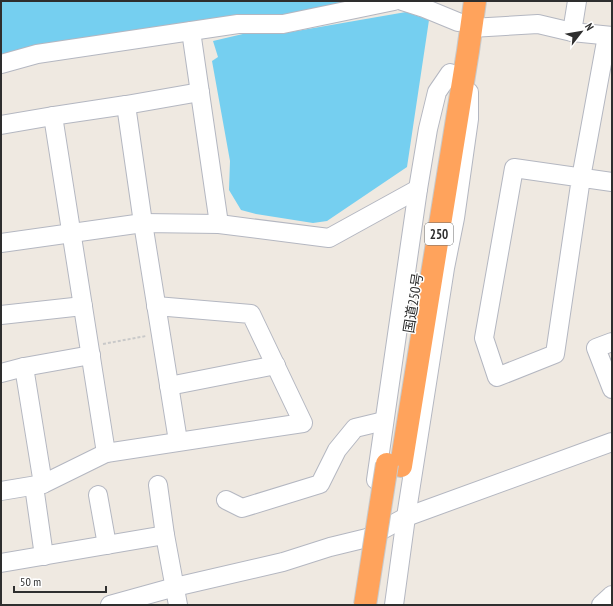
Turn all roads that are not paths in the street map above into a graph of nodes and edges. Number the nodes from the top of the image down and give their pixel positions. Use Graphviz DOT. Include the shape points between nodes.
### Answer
graph roads {
  1 [pos="394,1"];
  2 [pos="402,1"];
  3 [pos="475,1"];
  4 [pos="577,1"];
  5 [pos="463,17"];
  6 [pos="191,31"];
  7 [pos="572,32"];
  8 [pos="609,36"];
  9 [pos="468,51"];
  10 [pos="1,64"];
  11 [pos="450,73"];
  12 [pos="200,92"];
  13 [pos="126,105"];
  14 [pos="53,116"];
  15 [pos="1,125"];
  16 [pos="581,178"];
  17 [pos="612,182"];
  18 [pos="418,188"];
  19 [pos="144,223"];
  20 [pos="219,224"];
  21 [pos="72,233"];
  22 [pos="1,243"];
  23 [pos="83,306"];
  24 [pos="156,306"];
  25 [pos="1,315"];
  26 [pos="612,342"];
  27 [pos="90,351"];
  28 [pos="276,365"];
  29 [pos="24,367"];
  30 [pos="1,373"];
  31 [pos="169,386"];
  32 [pos="612,389"];
  33 [pos="384,421"];
  34 [pos="178,441"];
  35 [pos="612,442"];
  36 [pos="106,453"];
  37 [pos="394,465"];
  38 [pos="39,485"];
  39 [pos="158,485"];
  40 [pos="1,491"];
  41 [pos="98,495"];
  42 [pos="226,500"];
  43 [pos="406,517"];
  44 [pos="165,535"];
  45 [pos="367,538"];
  46 [pos="107,545"];
  47 [pos="44,556"];
  48 [pos="1,563"];
  49 [pos="175,587"];
  50 [pos="612,595"];
  51 [pos="110,605"];
  52 [pos="178,605"];
  53 [pos="354,605"];
  54 [pos="365,605"];
  55 [pos="380,605"];
  56 [pos="394,605"];
  57 [pos="601,605"];
  1 -- 6 [label="street" via="283,24 238,24"];
  2 -- 5 [label="street"];
  3 -- 5 [label="highway, 国道250号 / 250"];
  4 -- 7 [label="street"];
  5 -- 7 [label="street" via="538,24"];
  5 -- 9 [label="highway, 国道250号 / 250"];
  5 -- 11 [label="highway, 国道250号 / 250"];
  6 -- 10 [label="street" via="37,54"];
  6 -- 12 [label="street"];
  7 -- 8 [label="street"];
  8 -- 16 [label="street"];
  9 -- 37 [label="highway, 国道250号 / 250"];
  9 -- 43 [label="street" via="469,119"];
  11 -- 18 [label="street" via="437,92"];
  11 -- 37 [label="highway, 国道250号 / 250"];
  12 -- 13 [label="street"];
  12 -- 20 [label="street"];
  13 -- 14 [label="street"];
  13 -- 19 [label="street"];
  14 -- 15 [label="street"];
  14 -- 21 [label="street"];
  16 -- 16 [label="street" via="514,168 484,338 497,377 555,354"];
  16 -- 17 [label="street"];
  18 -- 20 [label="street" via="329,238"];
  18 -- 33 [label="street"];
  19 -- 20 [label="street"];
  19 -- 21 [label="street"];
  19 -- 24 [label="street"];
  21 -- 22 [label="street"];
  21 -- 23 [label="street"];
  23 -- 25 [label="street"];
  23 -- 27 [label="street"];
  24 -- 28 [label="street" via="251,314"];
  24 -- 31 [label="street"];
  26 -- 32 [label="street" via="596,348"];
  27 -- 29 [label="street"];
  27 -- 36 [label="street"];
  28 -- 31 [label="street"];
  28 -- 34 [label="street" via="304,423"];
  29 -- 30 [label="street"];
  29 -- 38 [label="street"];
  31 -- 34 [label="street"];
  33 -- 42 [label="street" via="355,428 337,450 320,484 242,508"];
  33 -- 45 [label="street"];
  34 -- 36 [label="street"];
  35 -- 43 [label="street"];
  36 -- 38 [label="street"];
  37 -- 54 [label="highway, 国道250号 / 250, bridge"];
  37 -- 55 [label="highway, 国道250号 / 250"];
  38 -- 40 [label="street"];
  38 -- 47 [label="street"];
  39 -- 44 [label="street"];
  41 -- 46 [label="street"];
  43 -- 45 [label="street"];
  43 -- 56 [label="street"];
  44 -- 46 [label="street"];
  44 -- 49 [label="street"];
  45 -- 49 [label="street" via="283,562"];
  45 -- 53 [label="street"];
  46 -- 47 [label="street"];
  47 -- 48 [label="street"];
  49 -- 51 [label="street"];
  49 -- 52 [label="street"];
  50 -- 57 [label="street"];
}
